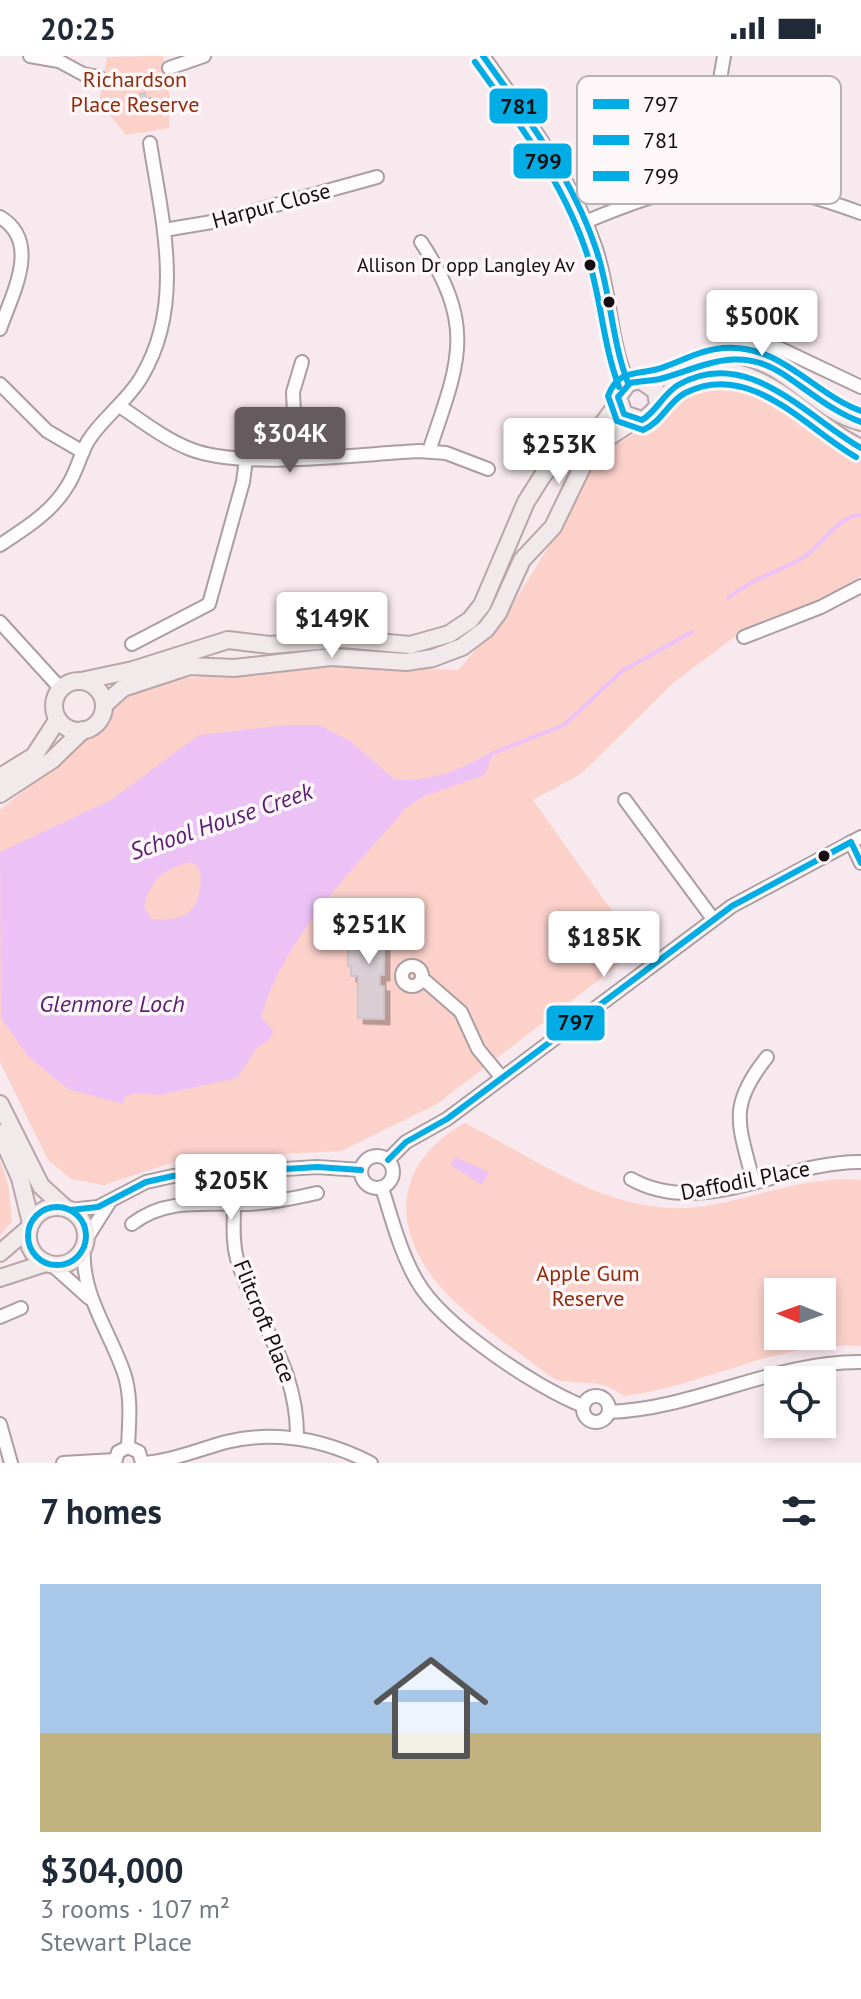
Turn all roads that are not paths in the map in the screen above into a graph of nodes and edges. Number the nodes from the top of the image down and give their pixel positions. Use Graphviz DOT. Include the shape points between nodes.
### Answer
graph roads {
  1 [pos="30,56"];
  2 [pos="204,56"];
  3 [pos="483,56"];
  4 [pos="724,56"];
  5 [pos="169,68"];
  6 [pos="721,76"];
  7 [pos="99,77"];
  8 [pos="150,143"];
  9 [pos="377,177"];
  10 [pos="628,204"];
  11 [pos="833,204"];
  12 [pos="861,213"];
  13 [pos="0,217"];
  14 [pos="585,222"];
  15 [pos="164,230"];
  16 [pos="421,242"];
  17 [pos="0,329"];
  18 [pos="735,340"];
  19 [pos="302,362"];
  20 [pos="646,382"];
  21 [pos="628,383"];
  22 [pos="0,384"];
  23 [pos="861,387"];
  24 [pos="618,403"];
  25 [pos="658,405"];
  26 [pos="121,407"];
  27 [pos="635,420"];
  28 [pos="861,422"];
  29 [pos="861,448"];
  30 [pos="429,451"];
  31 [pos="83,452"];
  32 [pos="296,457"];
  33 [pos="246,459"];
  34 [pos="488,469"];
  35 [pos="0,545"];
  36 [pos="861,586"];
  37 [pos="0,622"];
  38 [pos="744,637"];
  39 [pos="132,644"];
  40 [pos="81,681"];
  41 [pos="61,689"];
  42 [pos="104,705"];
  43 [pos="58,719"];
  44 [pos="83,730"];
  45 [pos="0,777"];
  46 [pos="0,794"];
  47 [pos="625,800"];
  48 [pos="856,840"];
  49 [pos="861,863"];
  50 [pos="713,919"];
  51 [pos="422,978"];
  52 [pos="767,1057"];
  53 [pos="502,1078"];
  54 [pos="0,1104"];
  55 [pos="0,1133"];
  56 [pos="388,1160"];
  57 [pos="861,1162"];
  58 [pos="361,1170"];
  59 [pos="631,1179"];
  60 [pos="753,1181"];
  61 [pos="382,1188"];
  62 [pos="317,1193"];
  63 [pos="109,1203"];
  64 [pos="234,1204"];
  65 [pos="68,1209"];
  66 [pos="132,1224"];
  67 [pos="30,1226"];
  68 [pos="85,1243"];
  69 [pos="0,1253"];
  70 [pos="49,1264"];
  71 [pos="0,1278"];
  72 [pos="91,1301"];
  73 [pos="21,1308"];
  74 [pos="0,1317"];
  75 [pos="861,1362"];
  76 [pos="583,1406"];
  77 [pos="609,1412"];
  78 [pos="0,1424"];
  79 [pos="297,1438"];
  80 [pos="128,1447"];
  81 [pos="115,1461"];
  82 [pos="364,1461"];
  83 [pos="11,1463"];
  84 [pos="63,1463"];
  85 [pos="142,1463"];
  1 -- 7 [label="street"];
  2 -- 5 [label="street"];
  3 -- 14 [label="street" via="540,140"];
  4 -- 6 [label="street"];
  8 -- 15 [label="street"];
  9 -- 15 [label="street, Harpur Close" via="218,221"];
  10 -- 14 [label="street"];
  11 -- 12 [label="street"];
  13 -- 17 [label="street" via="16,230 22,251"];
  14 -- 21 [label="street" via="602,268"];
  15 -- 26 [label="street" via="168,276 161,328 149,363"];
  16 -- 30 [label="street" via="446,282 459,342 453,379"];
  18 -- 23 [label="street" via="781,349"];
  19 -- 32 [label="street" via="293,392"];
  20 -- 21 [label="main road"];
  20 -- 25 [label="main road" via="656,391"];
  20 -- 28 [label="main road" via="725,357 756,358 780,370 832,412"];
  21 -- 24 [label="main road"];
  22 -- 31 [label="street" via="54,437"];
  24 -- 27 [label="main road"];
  24 -- 40 [label="main road" via="599,429 543,475 482,605 449,634 410,645 335,639 276,646 228,640"];
  25 -- 27 [label="main road" via="649,417"];
  25 -- 29 [label="main road" via="678,385 716,374 745,375 767,381"];
  26 -- 31 [label="street"];
  26 -- 33 [label="street" via="189,449"];
  27 -- 42 [label="main road" via="604,440 585,461 553,527 525,555 498,613 462,647 412,662 331,657 234,668 190,666 123,688"];
  30 -- 32 [label="street"];
  30 -- 34 [label="street"];
  31 -- 35 [label="street" via="56,502"];
  32 -- 33 [label="street"];
  33 -- 39 [label="street" via="209,604"];
  36 -- 38 [label="street"];
  37 -- 41 [label="street"];
  40 -- 41 [label="main road"];
  40 -- 42 [label="main road" via="97,689"];
  41 -- 43 [label="main road" via="54,706"];
  42 -- 44 [label="main road" via="98,721"];
  43 -- 44 [label="main road" via="66,728"];
  43 -- 45 [label="main road" via="34,756"];
  44 -- 46 [label="main road" via="52,760"];
  47 -- 50 [label="street"];
  48 -- 49 [label="street"];
  48 -- 50 [label="street"];
  50 -- 53 [label="street"];
  51 -- 53 [label="street" via="461,1012 478,1049"];
  52 -- 60 [label="street" via="748,1081 739,1106"];
  53 -- 56 [label="street" via="406,1142"];
  54 -- 65 [label="main road" via="41,1186"];
  55 -- 67 [label="main road" via="20,1178"];
  56 -- 58 [label="street" via="369,1158"];
  56 -- 61 [label="street" via="394,1173"];
  57 -- 60 [label="street, Daffodil Place"];
  58 -- 61 [label="street" via="364,1183"];
  58 -- 63 [label="street" via="317,1167 164,1177"];
  59 -- 60 [label="street, Daffodil Place" via="675,1195"];
  61 -- 76 [label="street" via="406,1258 437,1307 531,1380"];
  62 -- 64 [label="street"];
  63 -- 65 [label="street"];
  63 -- 68 [label="street"];
  64 -- 66 [label="street" via="165,1206"];
  64 -- 79 [label="street, Flitcroft Place" via="237,1259 290,1381"];
  65 -- 67 [label="main road" via="49,1208"];
  65 -- 68 [label="main road" via="83,1223"];
  67 -- 69 [label="main road"];
  67 -- 70 [label="main road" via="29,1245"];
  68 -- 70 [label="main road" via="75,1259"];
  68 -- 72 [label="street" via="83,1268"];
  70 -- 71 [label="main road"];
  70 -- 72 [label="street"];
  72 -- 80 [label="street" via="125,1375"];
  73 -- 74 [label="street"];
  75 -- 77 [label="street" via="817,1366 655,1409"];
  76 -- 77 [label="street" via="586,1418 594,1422"];
  76 -- 77 [label="street" via="590,1396 599,1396"];
  78 -- 83 [label="street"];
  79 -- 82 [label="street" via="330,1445"];
  79 -- 85 [label="street" via="237,1440"];
  80 -- 81 [label="street" via="120,1449"];
  80 -- 85 [label="street" via="139,1452"];
  81 -- 84 [label="street"];
}
